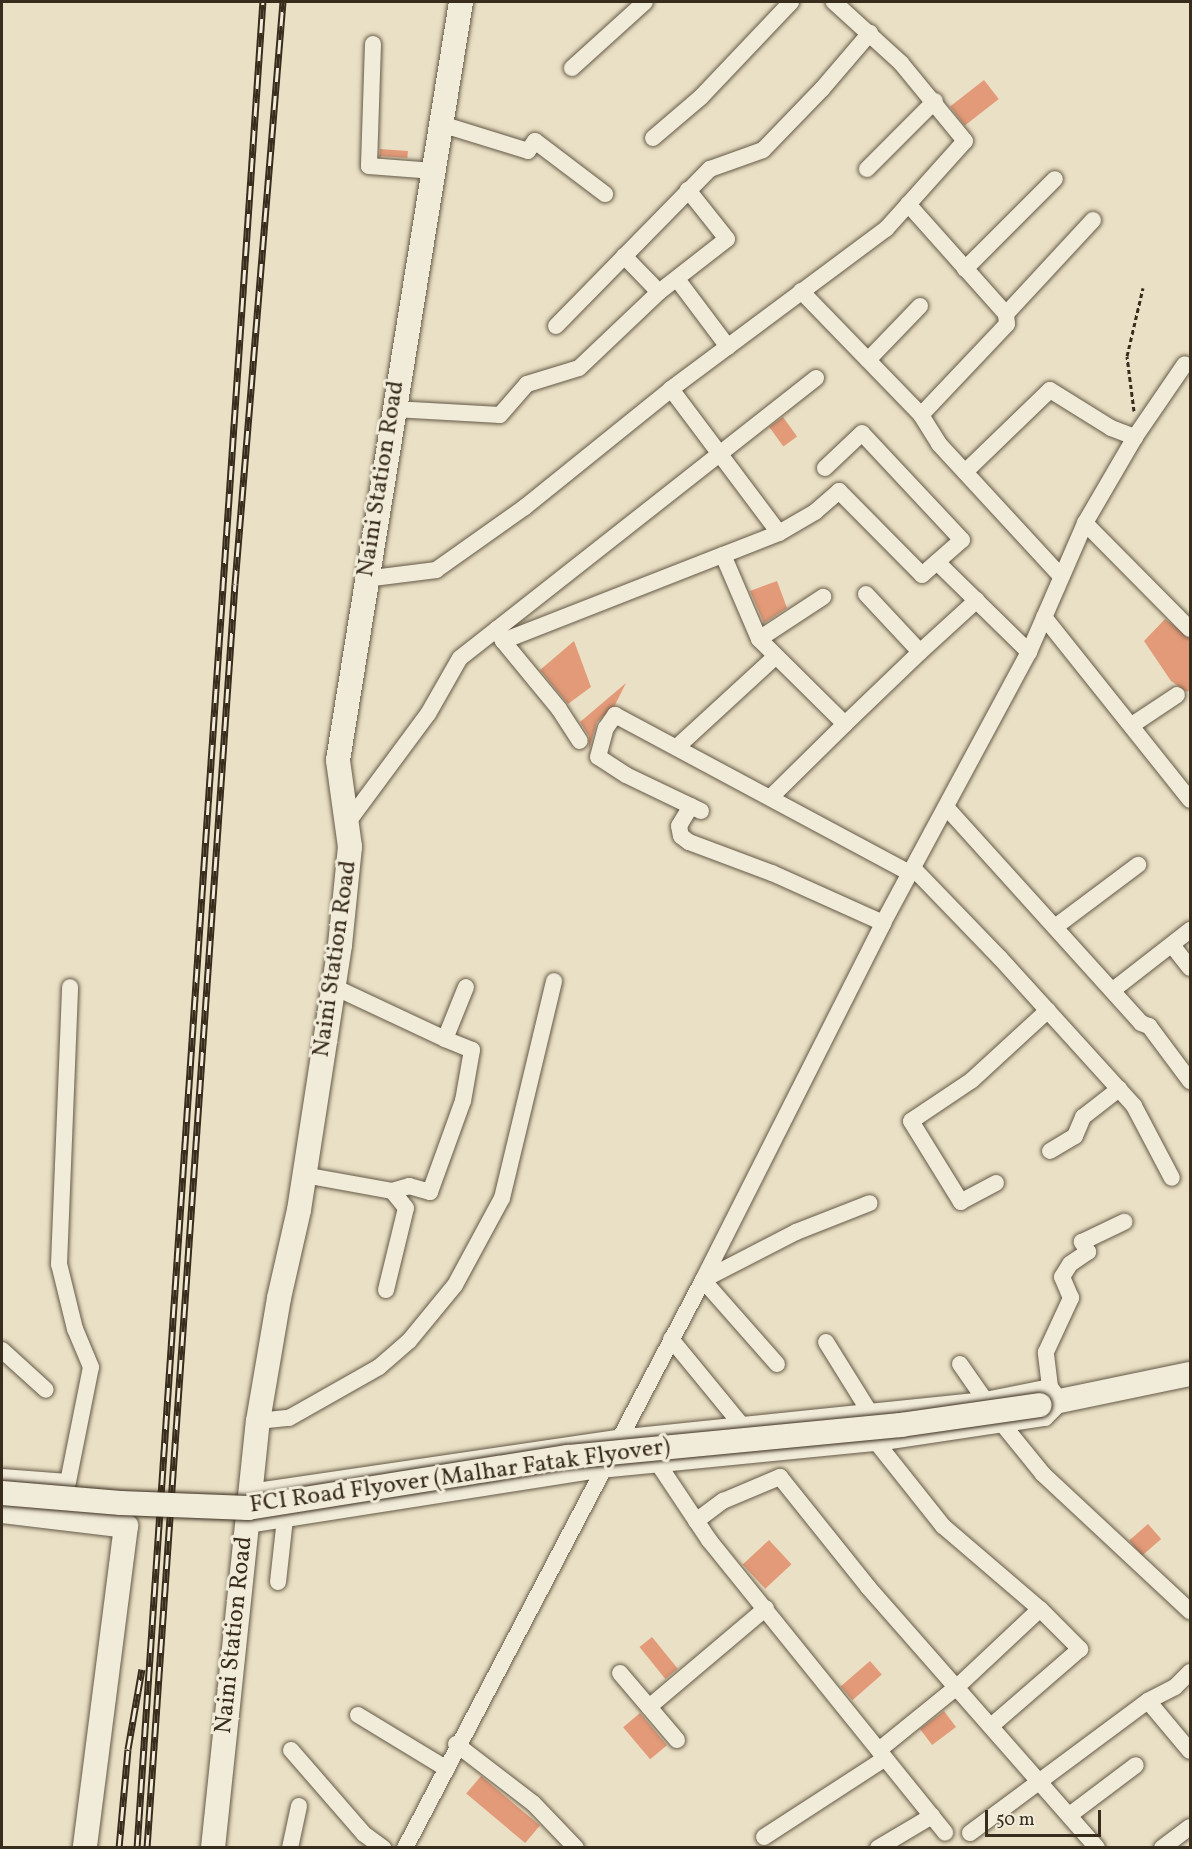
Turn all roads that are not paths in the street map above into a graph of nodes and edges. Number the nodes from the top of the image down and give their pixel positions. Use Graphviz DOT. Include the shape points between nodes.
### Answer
graph roads {
  1 [pos="460,2"];
  2 [pos="645,2"];
  3 [pos="791,2"];
  4 [pos="834,2"];
  5 [pos="870,33"];
  6 [pos="373,44"];
  7 [pos="572,68"];
  8 [pos="935,101"];
  9 [pos="441,124"];
  10 [pos="653,138"];
  11 [pos="867,169"];
  12 [pos="434,171"];
  13 [pos="1055,179"];
  14 [pos="688,190"];
  15 [pos="605,194"];
  16 [pos="908,204"];
  17 [pos="1093,220"];
  18 [pos="624,256"];
  19 [pos="965,269"];
  20 [pos="677,279"];
  21 [pos="801,291"];
  22 [pos="659,292"];
  23 [pos="920,306"];
  24 [pos="1006,314"];
  25 [pos="556,326"];
  26 [pos="728,347"];
  27 [pos="868,360"];
  28 [pos="1185,364"];
  29 [pos="816,378"];
  30 [pos="671,389"];
  31 [pos="393,409"];
  32 [pos="921,415"];
  33 [pos="1136,437"];
  34 [pos="718,452"];
  35 [pos="825,468"];
  36 [pos="965,472"];
  37 [pos="1085,523"];
  38 [pos="779,533"];
  39 [pos="723,555"];
  40 [pos="938,562"];
  41 [pos="1060,575"];
  42 [pos="365,579"];
  43 [pos="866,594"];
  44 [pos="823,597"];
  45 [pos="977,600"];
  46 [pos="1044,617"];
  47 [pos="1191,629"];
  48 [pos="500,635"];
  49 [pos="759,639"];
  50 [pos="920,652"];
  51 [pos="1029,652"];
  52 [pos="776,656"];
  53 [pos="1177,695"];
  54 [pos="844,724"];
  55 [pos="1132,726"];
  56 [pos="580,741"];
  57 [pos="677,747"];
  58 [pos="771,797"];
  59 [pos="1191,800"];
  60 [pos="946,807"];
  61 [pos="345,826"];
  62 [pos="1138,865"];
  63 [pos="913,872"];
  64 [pos="883,923"];
  65 [pos="1055,927"];
  66 [pos="1191,930"];
  67 [pos="1172,945"];
  68 [pos="1191,968"];
  69 [pos="554,981"];
  70 [pos="70,987"];
  71 [pos="334,987"];
  72 [pos="466,987"];
  73 [pos="1113,990"];
  74 [pos="1048,1010"];
  75 [pos="445,1039"];
  76 [pos="1191,1081"];
  77 [pos="1119,1089"];
  78 [pos="1050,1151"];
  79 [pos="304,1175"];
  80 [pos="1172,1178"];
  81 [pos="996,1183"];
  82 [pos="392,1191"];
  83 [pos="870,1203"];
  84 [pos="1124,1222"];
  85 [pos="703,1280"];
  86 [pos="386,1290"];
  87 [pos="671,1339"];
  88 [pos="826,1342"];
  89 [pos="2,1350"];
  90 [pos="777,1364"];
  91 [pos="960,1364"];
  92 [pos="1191,1374"];
  93 [pos="46,1390"];
  94 [pos="1050,1398"];
  95 [pos="985,1400"];
  96 [pos="869,1411"];
  97 [pos="258,1421"];
  98 [pos="740,1423"];
  99 [pos="1004,1426"];
  100 [pos="617,1438"];
  101 [pos="877,1443"];
  102 [pos="659,1465"];
  103 [pos="600,1470"];
  104 [pos="2,1477"];
  105 [pos="250,1492"];
  106 [pos="2,1493"];
  107 [pos="2,1511"];
  108 [pos="285,1519"];
  109 [pos="696,1521"];
  110 [pos="246,1525"];
  111 [pos="278,1582"];
  112 [pos="766,1608"];
  113 [pos="1040,1609"];
  114 [pos="1191,1611"];
  115 [pos="1191,1672"];
  116 [pos="620,1673"];
  117 [pos="958,1686"];
  118 [pos="1148,1701"];
  119 [pos="649,1707"];
  120 [pos="358,1715"];
  121 [pos="991,1726"];
  122 [pos="677,1740"];
  123 [pos="456,1743"];
  124 [pos="291,1750"];
  125 [pos="1191,1751"];
  126 [pos="882,1755"];
  127 [pos="1136,1765"];
  128 [pos="444,1767"];
  129 [pos="1039,1782"];
  130 [pos="299,1806"];
  131 [pos="1071,1814"];
  132 [pos="932,1816"];
  133 [pos="1191,1827"];
  134 [pos="945,1833"];
  135 [pos="970,1833"];
  136 [pos="764,1837"];
  137 [pos="881,1847"];
  138 [pos="84,1848"];
  139 [pos="213,1848"];
  140 [pos="290,1848"];
  141 [pos="384,1848"];
  142 [pos="405,1848"];
  143 [pos="576,1848"];
  144 [pos="1097,1848"];
  145 [pos="1162,1848"];
  1 -- 9 [label="street, Naini Station Road"];
  2 -- 7 [label="street"];
  3 -- 10 [label="street" via="701,97"];
  4 -- 5 [label="street"];
  5 -- 8 [label="street"];
  5 -- 14 [label="street" via="763,150 723,161"];
  6 -- 12 [label="street" via="369,166"];
  8 -- 11 [label="street"];
  8 -- 16 [label="street" via="965,141"];
  9 -- 12 [label="street, Naini Station Road"];
  9 -- 15 [label="street" via="528,151 535,141"];
  12 -- 31 [label="street, Naini Station Road"];
  13 -- 19 [label="street"];
  14 -- 18 [label="street"];
  14 -- 20 [label="street" via="727,239"];
  16 -- 19 [label="street"];
  16 -- 21 [label="street" via="886,229"];
  17 -- 24 [label="street"];
  18 -- 22 [label="street"];
  18 -- 25 [label="street"];
  19 -- 24 [label="street"];
  20 -- 22 [label="street"];
  20 -- 26 [label="street"];
  21 -- 26 [label="street"];
  21 -- 27 [label="street"];
  22 -- 31 [label="street" via="579,368 527,384 500,416"];
  23 -- 27 [label="street"];
  24 -- 32 [label="street" via="1007,324"];
  26 -- 30 [label="street"];
  27 -- 32 [label="street"];
  28 -- 33 [label="street"];
  29 -- 34 [label="street"];
  30 -- 34 [label="street"];
  30 -- 42 [label="street" via="525,507 436,570"];
  31 -- 42 [label="street, Naini Station Road"];
  32 -- 36 [label="street" via="939,444"];
  33 -- 36 [label="street" via="1111,428 1050,390"];
  33 -- 37 [label="street"];
  34 -- 38 [label="street"];
  34 -- 48 [label="street"];
  35 -- 40 [label="street" via="862,433 962,540"];
  36 -- 41 [label="street"];
  37 -- 41 [label="street"];
  37 -- 47 [label="street"];
  38 -- 39 [label="street"];
  38 -- 40 [label="street" via="814,512 838,491 922,575"];
  39 -- 48 [label="street"];
  39 -- 49 [label="street"];
  40 -- 45 [label="street"];
  41 -- 46 [label="street"];
  42 -- 61 [label="street, Naini Station Road" via="338,760"];
  43 -- 50 [label="street"];
  44 -- 49 [label="street"];
  45 -- 50 [label="street"];
  45 -- 51 [label="street"];
  46 -- 51 [label="street"];
  46 -- 55 [label="street"];
  48 -- 56 [label="street"];
  48 -- 61 [label="street" via="460,658 428,714"];
  49 -- 52 [label="street"];
  50 -- 54 [label="street"];
  51 -- 60 [label="street"];
  52 -- 54 [label="street"];
  52 -- 57 [label="street"];
  53 -- 55 [label="street"];
  54 -- 58 [label="street"];
  55 -- 59 [label="street"];
  57 -- 58 [label="street"];
  57 -- 64 [label="street" via="615,715 606,728 598,757 696,809 679,826 681,836 689,842 772,873"];
  58 -- 63 [label="street"];
  60 -- 63 [label="street"];
  60 -- 65 [label="street"];
  61 -- 71 [label="street, Naini Station Road" via="351,847"];
  62 -- 65 [label="street"];
  63 -- 64 [label="street"];
  63 -- 74 [label="street"];
  64 -- 85 [label="street"];
  65 -- 73 [label="street"];
  66 -- 67 [label="street"];
  67 -- 68 [label="street"];
  67 -- 73 [label="street"];
  69 -- 97 [label="street" via="502,1197 455,1285 409,1341 379,1367 289,1418"];
  70 -- 104 [label="street" via="59,1264 75,1329 91,1367 68,1482"];
  71 -- 75 [label="street"];
  71 -- 79 [label="street, Naini Station Road"];
  72 -- 75 [label="street"];
  73 -- 76 [label="street" via="1141,1023 1149,1026"];
  74 -- 77 [label="street"];
  74 -- 81 [label="street" via="972,1080 911,1121 961,1202"];
  75 -- 82 [label="street" via="472,1050 463,1101 442,1162 430,1192 409,1186"];
  77 -- 78 [label="street" via="1083,1117 1076,1136"];
  77 -- 80 [label="street" via="1134,1106"];
  79 -- 82 [label="street"];
  79 -- 97 [label="street, Naini Station Road"];
  82 -- 86 [label="street" via="406,1208"];
  83 -- 85 [label="street" via="796,1232"];
  84 -- 94 [label="street" via="1078,1236 1088,1252 1070,1264 1062,1277 1071,1298 1046,1352"];
  85 -- 87 [label="street"];
  85 -- 90 [label="street"];
  87 -- 98 [label="street"];
  87 -- 100 [label="street"];
  88 -- 96 [label="street"];
  89 -- 93 [label="street"];
  91 -- 95 [label="street"];
  92 -- 94 [label="street, FCI Road Flyover (Malhar Fatak Flyover)"];
  94 -- 95 [label="street"];
  94 -- 99 [label="street" via="1045,1418"];
  94 -- 106 [label="street, FCI Road Flyover (Malhar Fatak Flyover), bridge" via="901,1425 568,1457 248,1508"];
  95 -- 96 [label="street"];
  96 -- 98 [label="street"];
  97 -- 105 [label="street, Naini Station Road"];
  98 -- 100 [label="street"];
  99 -- 101 [label="street"];
  99 -- 114 [label="street" via="1043,1474"];
  100 -- 103 [label="street"];
  100 -- 105 [label="street"];
  101 -- 102 [label="street"];
  101 -- 113 [label="street" via="943,1526"];
  102 -- 103 [label="street"];
  102 -- 109 [label="street"];
  103 -- 108 [label="street"];
  103 -- 123 [label="street"];
  105 -- 110 [label="street, Naini Station Road"];
  107 -- 138 [label="street" via="126,1526"];
  108 -- 110 [label="street"];
  108 -- 111 [label="street"];
  109 -- 112 [label="street"];
  109 -- 117 [label="street" via="723,1501 780,1477 868,1587"];
  110 -- 139 [label="street, Naini Station Road"];
  112 -- 119 [label="street"];
  112 -- 126 [label="street"];
  113 -- 117 [label="street"];
  113 -- 121 [label="street" via="1080,1649"];
  115 -- 118 [label="street" via="1175,1687"];
  116 -- 119 [label="street"];
  117 -- 121 [label="street"];
  117 -- 126 [label="street"];
  118 -- 125 [label="street"];
  118 -- 129 [label="street"];
  119 -- 122 [label="street"];
  120 -- 128 [label="street"];
  121 -- 129 [label="street"];
  123 -- 128 [label="street"];
  123 -- 143 [label="street" via="533,1803"];
  124 -- 141 [label="street" via="364,1834"];
  126 -- 132 [label="street"];
  126 -- 136 [label="street"];
  127 -- 131 [label="street"];
  128 -- 142 [label="street"];
  129 -- 131 [label="street"];
  129 -- 135 [label="street"];
  130 -- 140 [label="street"];
  131 -- 144 [label="street"];
  132 -- 134 [label="street"];
  132 -- 137 [label="street"];
  133 -- 145 [label="street"];
}
